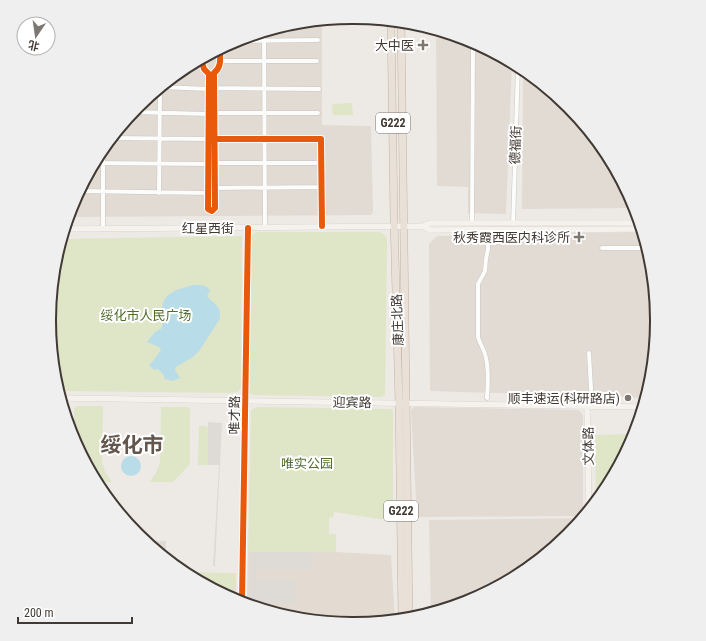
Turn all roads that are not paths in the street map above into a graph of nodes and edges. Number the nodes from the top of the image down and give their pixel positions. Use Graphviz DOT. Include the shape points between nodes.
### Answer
graph roads {
  1 [pos="391,27"];
  2 [pos="401,28"];
  3 [pos="265,38"];
  4 [pos="318,40"];
  5 [pos="255,41"];
  6 [pos="265,41"];
  7 [pos="473,50"];
  8 [pos="220,56"];
  9 [pos="220,61"];
  10 [pos="265,61"];
  11 [pos="317,61"];
  12 [pos="203,65"];
  13 [pos="518,74"];
  14 [pos="170,88"];
  15 [pos="209,88"];
  16 [pos="214,88"];
  17 [pos="265,88"];
  18 [pos="319,89"];
  19 [pos="161,95"];
  20 [pos="142,112"];
  21 [pos="161,113"];
  22 [pos="215,113"];
  23 [pos="264,113"];
  24 [pos="318,113"];
  25 [pos="208,114"];
  26 [pos="119,138"];
  27 [pos="160,139"];
  28 [pos="208,139"];
  29 [pos="215,139"];
  30 [pos="265,139"];
  31 [pos="103,163"];
  32 [pos="160,163"];
  33 [pos="215,163"];
  34 [pos="265,163"];
  35 [pos="321,163"];
  36 [pos="208,164"];
  37 [pos="215,188"];
  38 [pos="264,188"];
  39 [pos="322,188"];
  40 [pos="86,192"];
  41 [pos="103,192"];
  42 [pos="159,193"];
  43 [pos="208,193"];
  44 [pos="472,223"];
  45 [pos="633,223"];
  46 [pos="322,226"];
  47 [pos="395,226"];
  48 [pos="403,226"];
  49 [pos="423,226"];
  50 [pos="604,226"];
  51 [pos="513,227"];
  52 [pos="248,228"];
  53 [pos="265,228"];
  54 [pos="71,229"];
  55 [pos="104,229"];
  56 [pos="635,229"];
  57 [pos="488,230"];
  58 [pos="602,248"];
  59 [pos="640,248"];
  60 [pos="589,353"];
  61 [pos="67,398"];
  62 [pos="487,398"];
  63 [pos="246,400"];
  64 [pos="403,403"];
  65 [pos="589,406"];
  66 [pos="636,407"];
  67 [pos="589,500"];
  68 [pos="242,595"];
  69 [pos="409,611"];
  70 [pos="402,612"];
  1 -- 47 [label="highway, 康庄北路 / G222"];
  2 -- 48 [label="highway, 康庄北路 / G222"];
  3 -- 6 [label="street"];
  4 -- 6 [label="street"];
  5 -- 6 [label="street"];
  6 -- 10 [label="street"];
  7 -- 44 [label="street"];
  8 -- 9 [label="street"];
  9 -- 10 [label="street"];
  9 -- 16 [label="street" via="218,70 214,73"];
  10 -- 11 [label="street"];
  10 -- 17 [label="street"];
  12 -- 15 [label="street" via="209,74"];
  13 -- 51 [label="street, 德福街"];
  14 -- 15 [label="street"];
  15 -- 25 [label="street"];
  16 -- 17 [label="street"];
  16 -- 22 [label="street"];
  17 -- 18 [label="street"];
  17 -- 23 [label="street"];
  19 -- 21 [label="street"];
  20 -- 21 [label="street"];
  21 -- 25 [label="street"];
  21 -- 27 [label="street"];
  22 -- 23 [label="street"];
  22 -- 29 [label="street"];
  23 -- 24 [label="street"];
  23 -- 30 [label="street"];
  25 -- 28 [label="street"];
  26 -- 27 [label="street"];
  27 -- 28 [label="street"];
  27 -- 32 [label="street"];
  28 -- 36 [label="street"];
  29 -- 30 [label="street"];
  29 -- 33 [label="street"];
  30 -- 34 [label="street"];
  30 -- 35 [label="street" via="321,139"];
  31 -- 32 [label="street"];
  31 -- 41 [label="street"];
  32 -- 36 [label="street"];
  32 -- 42 [label="street"];
  33 -- 34 [label="street"];
  33 -- 37 [label="street"];
  34 -- 35 [label="street"];
  34 -- 38 [label="street"];
  35 -- 39 [label="street"];
  36 -- 43 [label="street"];
  37 -- 38 [label="street"];
  37 -- 43 [label="street" via="215,208 212,211 208,209"];
  38 -- 39 [label="street"];
  38 -- 53 [label="street"];
  39 -- 46 [label="street"];
  40 -- 41 [label="street"];
  41 -- 42 [label="street"];
  41 -- 55 [label="street"];
  42 -- 43 [label="street"];
  44 -- 49 [label="main road, 红星西街" via="430,223"];
  44 -- 51 [label="main road, 红星西街"];
  45 -- 50 [label="main road, 红星西街"];
  46 -- 47 [label="main road, 红星西街"];
  46 -- 53 [label="main road, 红星西街"];
  47 -- 48 [label="main road, 红星西街"];
  47 -- 64 [label="highway, 康庄北路 / G222"];
  48 -- 49 [label="main road, 红星西街"];
  48 -- 64 [label="highway, 康庄北路 / G222"];
  49 -- 57 [label="main road, 红星西街" via="430,230"];
  50 -- 51 [label="main road, 红星西街"];
  50 -- 56 [label="main road, 红星西街"];
  51 -- 57 [label="main road, 红星西街"];
  52 -- 53 [label="main road, 红星西街"];
  52 -- 55 [label="main road, 红星西街"];
  52 -- 63 [label="main road, 唯才路"];
  54 -- 55 [label="main road, 红星西街"];
  57 -- 62 [label="street" via="485,271 478,284 478,337 486,356"];
  58 -- 59 [label="street"];
  60 -- 65 [label="street"];
  61 -- 63 [label="main road, 迎宾路"];
  63 -- 64 [label="main road, 迎宾路"];
  63 -- 68 [label="main road, 唯才路"];
  64 -- 65 [label="main road, 迎宾路"];
  64 -- 69 [label="highway, 康庄北路 / G222"];
  64 -- 70 [label="highway, 康庄北路 / G222"];
  65 -- 66 [label="main road, 迎宾路"];
  65 -- 67 [label="main road, 文体路"];
}
